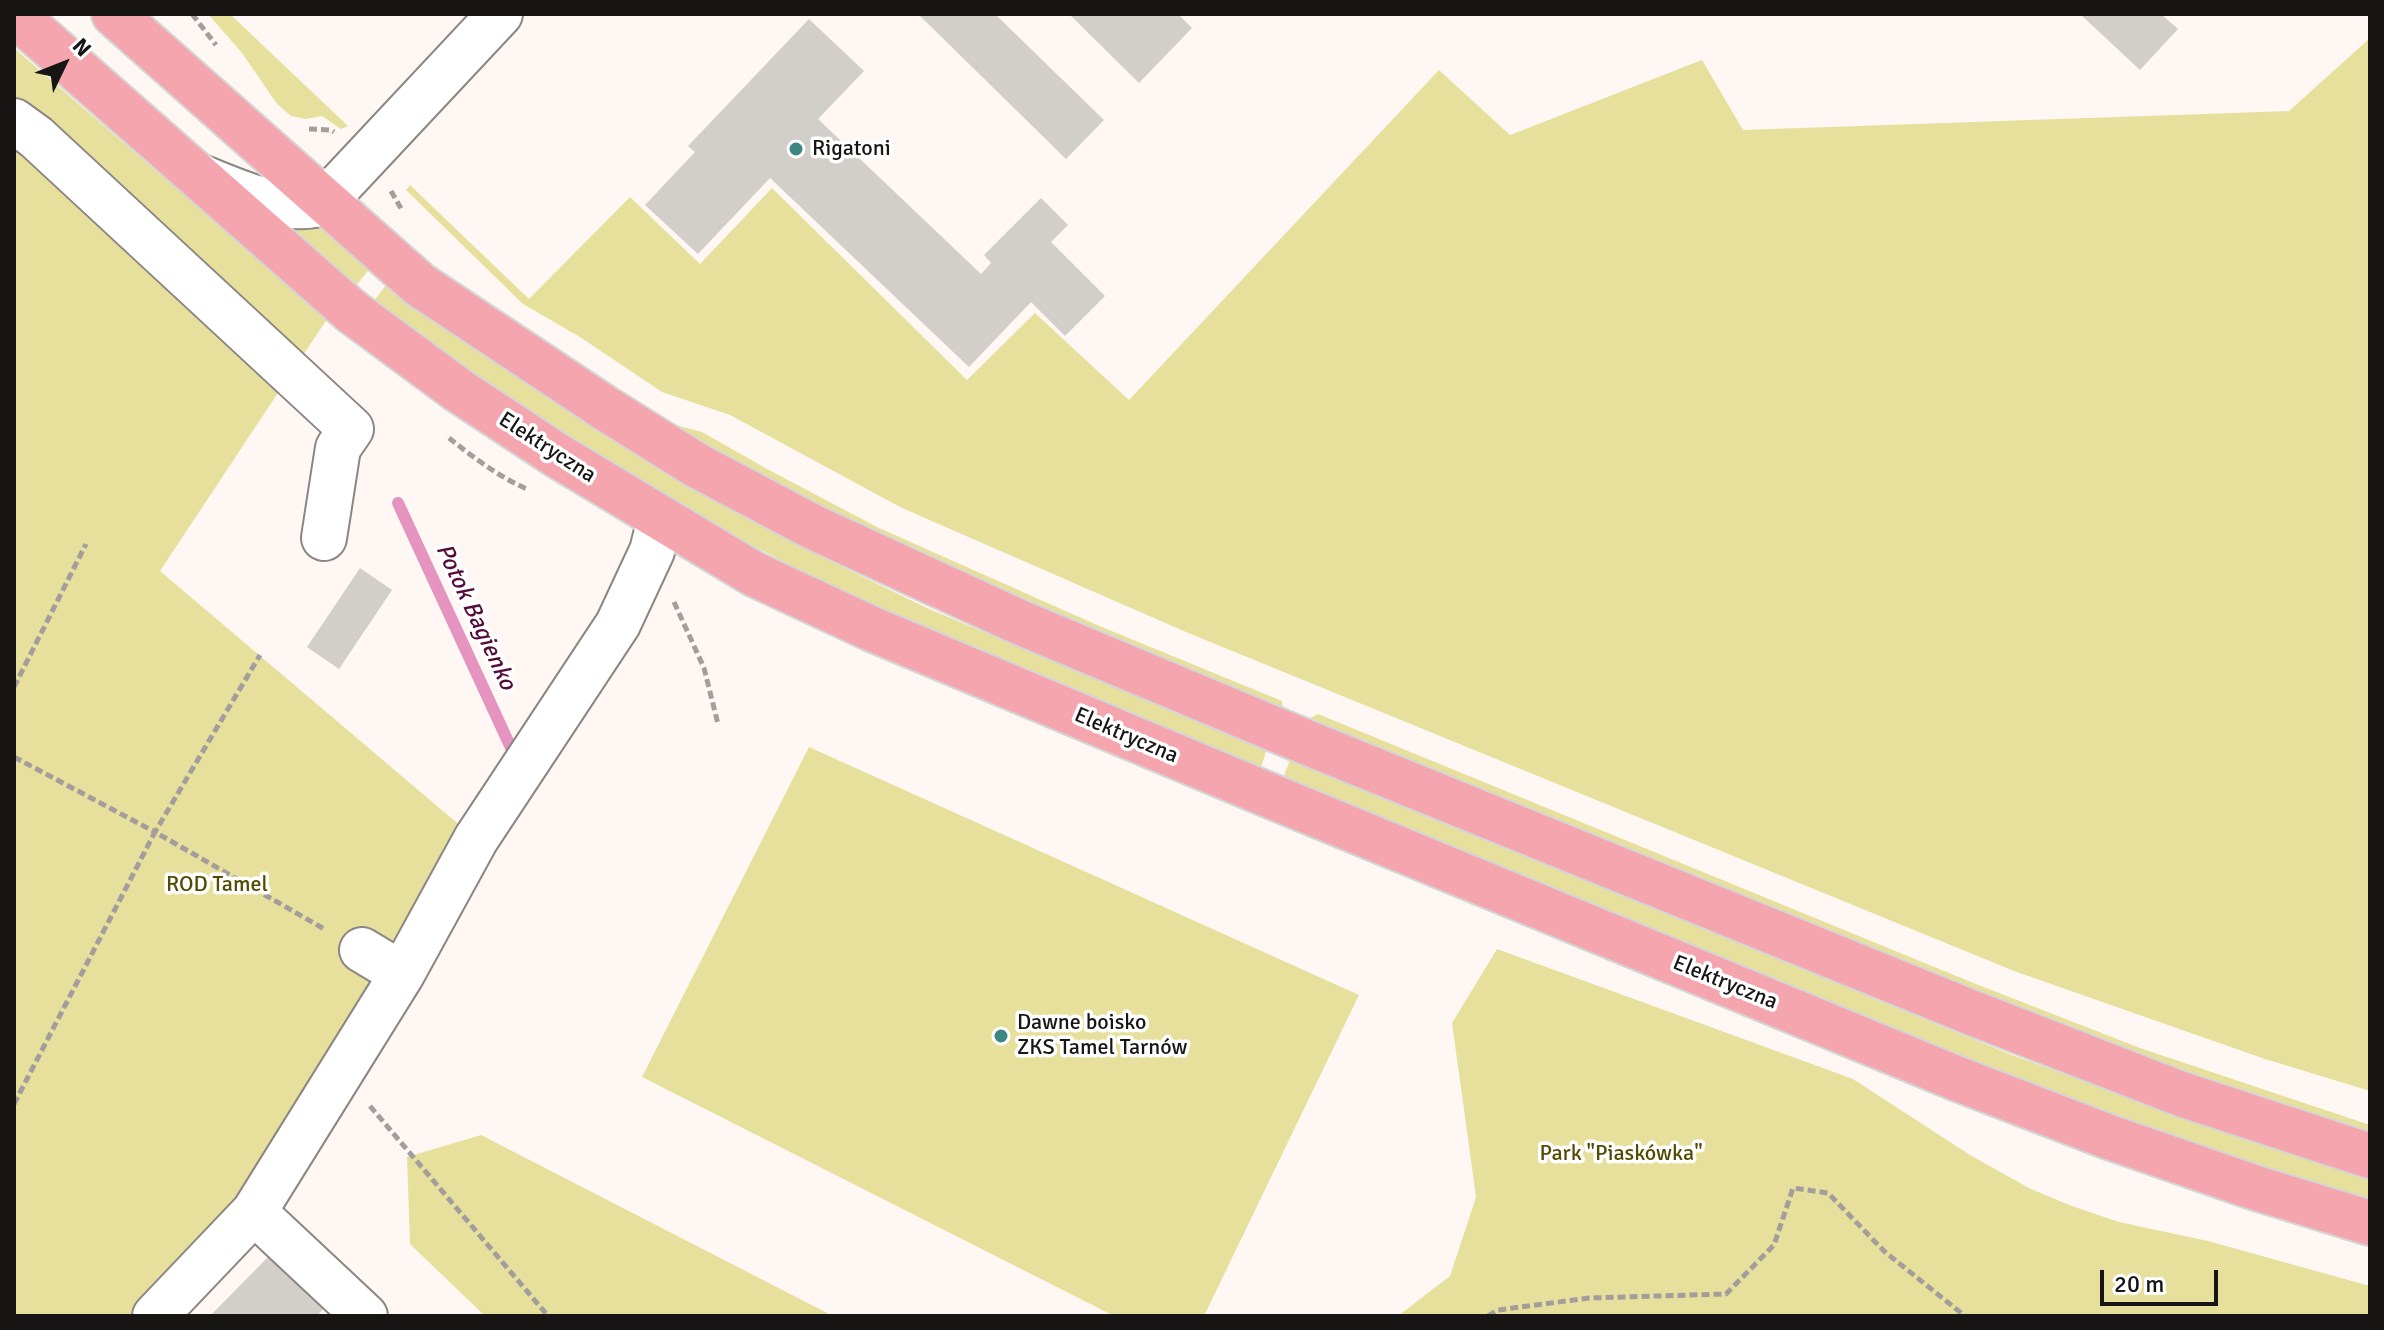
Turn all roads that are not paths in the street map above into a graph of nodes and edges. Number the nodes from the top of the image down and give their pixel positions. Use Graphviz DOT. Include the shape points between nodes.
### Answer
graph roads {
  1 [pos="14,14"];
  2 [pos="114,14"];
  3 [pos="500,14"];
  4 [pos="14,121"];
  5 [pos="198,176"];
  6 [pos="324,202"];
  7 [pos="660,519"];
  8 [pos="324,538"];
  9 [pos="362,950"];
  10 [pos="402,974"];
  11 [pos="2370,1156"];
  12 [pos="254,1212"];
  13 [pos="2370,1223"];
  14 [pos="155,1316"];
  15 [pos="365,1316"];
  1 -- 5 [label="main road, Elektryczna"];
  2 -- 6 [label="main road"];
  3 -- 6 [label="street"];
  4 -- 8 [label="street" via="351,429 338,448"];
  5 -- 6 [label="street" via="301,208"];
  5 -- 7 [label="main road, Elektryczna" via="351,311 458,390"];
  6 -- 11 [label="main road" via="420,285 515,350 696,465 813,527 1019,622 1970,1012 2181,1094"];
  7 -- 10 [label="street" via="618,624 476,839"];
  7 -- 13 [label="main road, Elektryczna" via="754,574 872,629 1325,819 1958,1079 2109,1137"];
  9 -- 10 [label="street"];
  10 -- 12 [label="street"];
  12 -- 14 [label="street"];
  12 -- 15 [label="street"];
}
